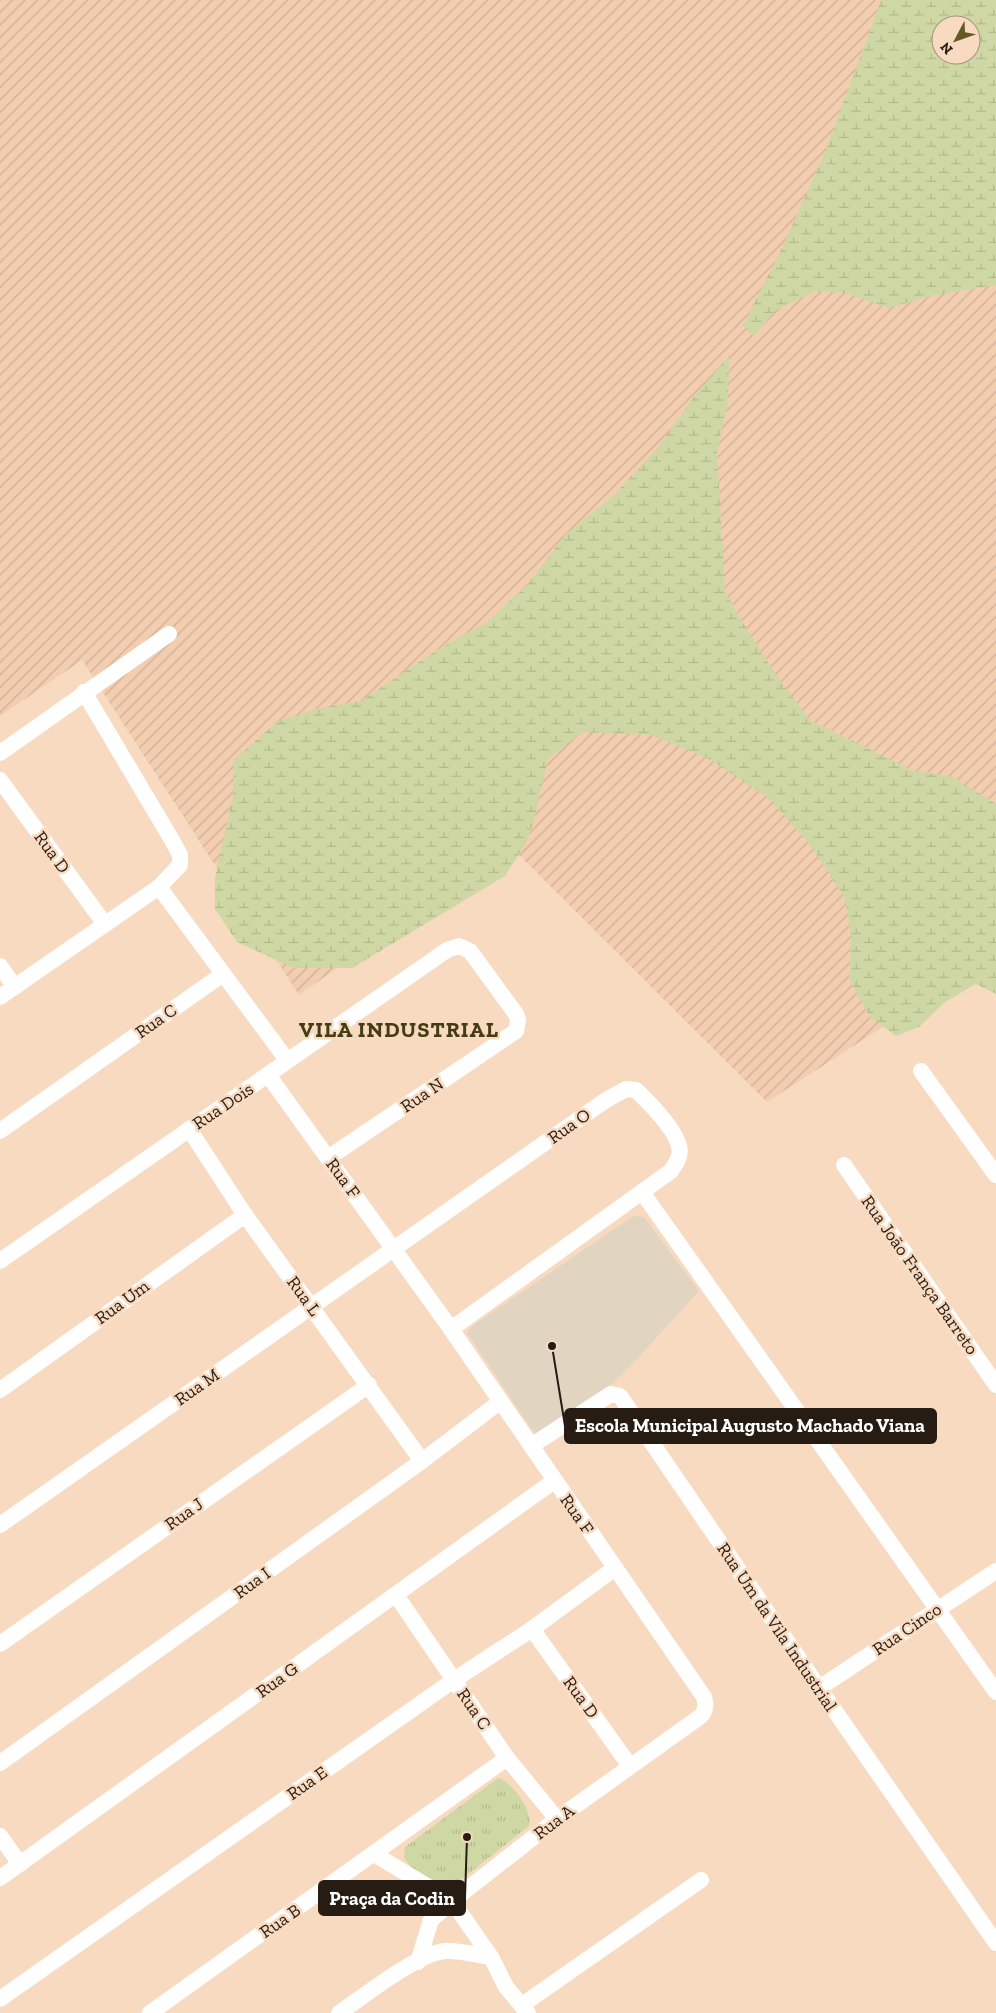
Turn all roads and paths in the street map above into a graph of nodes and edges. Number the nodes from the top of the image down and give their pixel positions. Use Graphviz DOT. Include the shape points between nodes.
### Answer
graph roads {
  1 [pos="169,634"];
  2 [pos="84,692"];
  3 [pos="0,753"];
  4 [pos="0,780"];
  5 [pos="159,887"];
  6 [pos="104,923"];
  7 [pos="447,950"];
  8 [pos="0,966"];
  9 [pos="223,974"];
  10 [pos="15,987"];
  11 [pos="0,998"];
  12 [pos="287,1060"];
  13 [pos="921,1071"];
  14 [pos="268,1075"];
  15 [pos="189,1129"];
  16 [pos="0,1131"];
  17 [pos="328,1158"];
  18 [pos="844,1165"];
  19 [pos="996,1175"];
  20 [pos="642,1192"];
  21 [pos="245,1215"];
  22 [pos="394,1248"];
  23 [pos="0,1261"];
  24 [pos="312,1306"];
  25 [pos="451,1329"];
  26 [pos="369,1385"];
  27 [pos="996,1385"];
  28 [pos="0,1390"];
  29 [pos="501,1401"];
  30 [pos="531,1446"];
  31 [pos="422,1461"];
  32 [pos="554,1481"];
  33 [pos="0,1525"];
  34 [pos="616,1568"];
  35 [pos="996,1571"];
  36 [pos="396,1595"];
  37 [pos="937,1609"];
  38 [pos="532,1629"];
  39 [pos="0,1644"];
  40 [pos="454,1680"];
  41 [pos="819,1688"];
  42 [pos="996,1692"];
  43 [pos="704,1697"];
  44 [pos="508,1758"];
  45 [pos="0,1762"];
  46 [pos="630,1766"];
  47 [pos="558,1820"];
  48 [pos="0,1836"];
  49 [pos="374,1854"];
  50 [pos="20,1864"];
  51 [pos="0,1878"];
  52 [pos="701,1880"];
  53 [pos="452,1901"];
  54 [pos="996,1943"];
  55 [pos="491,1957"];
  56 [pos="418,1962"];
  57 [pos="0,1999"];
  58 [pos="525,2009"];
  59 [pos="150,2013"];
  60 [pos="339,2013"];
  1 -- 2 [label="street"];
  2 -- 3 [label="street"];
  2 -- 5 [label="street" via="180,855 177,869"];
  4 -- 6 [label="street, Rua D"];
  5 -- 6 [label="street"];
  5 -- 9 [label="street"];
  6 -- 10 [label="street"];
  7 -- 12 [label="street, Rua Dois"];
  7 -- 17 [label="street, Rua N" via="458,946 470,951 516,1014 516,1031"];
  8 -- 10 [label="street"];
  9 -- 12 [label="street"];
  9 -- 16 [label="street, Rua C"];
  10 -- 11 [label="street"];
  12 -- 14 [label="street, Rua Dois"];
  13 -- 19 [label="street"];
  14 -- 15 [label="street, Rua Dois"];
  14 -- 17 [label="street, Rua F"];
  15 -- 21 [label="street, Rua L"];
  15 -- 23 [label="street, Rua Dois"];
  17 -- 22 [label="street, Rua F"];
  18 -- 27 [label="street, Rua João França Barreto"];
  20 -- 22 [label="street, Rua O" via="671,1171 679,1146 667,1124 645,1098 636,1090 626,1089"];
  20 -- 25 [label="street"];
  20 -- 37 [label="street"];
  21 -- 24 [label="street, Rua L"];
  21 -- 28 [label="street, Rua Um"];
  22 -- 24 [label="street, Rua M"];
  22 -- 25 [label="street, Rua F"];
  24 -- 26 [label="street, Rua L"];
  24 -- 33 [label="street, Rua M"];
  25 -- 29 [label="street, Rua F"];
  26 -- 31 [label="street, Rua L"];
  26 -- 39 [label="street, Rua J"];
  29 -- 30 [label="street, Rua F"];
  29 -- 31 [label="street, Rua I"];
  30 -- 32 [label="street, Rua F"];
  30 -- 41 [label="street, Rua Um da Vila Industrial" via="611,1394 620,1396"];
  31 -- 45 [label="street, Rua I"];
  32 -- 34 [label="street, Rua F"];
  32 -- 36 [label="street, Rua G"];
  34 -- 38 [label="street, Rua E"];
  34 -- 43 [label="street, Rua F"];
  35 -- 37 [label="street, Rua Cinco"];
  36 -- 40 [label="street, Rua C"];
  36 -- 50 [label="street, Rua G"];
  37 -- 41 [label="street, Rua Cinco"];
  37 -- 42 [label="street"];
  38 -- 40 [label="street, Rua E"];
  38 -- 46 [label="street, Rua D"];
  40 -- 44 [label="street, Rua C"];
  40 -- 57 [label="street, Rua E"];
  41 -- 54 [label="street, Rua Um da Vila Industrial"];
  43 -- 46 [label="street, Rua A" via="705,1711 701,1716"];
  44 -- 47 [label="street, Rua C"];
  44 -- 49 [label="street, Rua B"];
  46 -- 47 [label="street, Rua A"];
  47 -- 53 [label="street, Rua A"];
  48 -- 50 [label="street"];
  49 -- 53 [label="street"];
  49 -- 59 [label="street, Rua B"];
  50 -- 51 [label="street, Rua G"];
  52 -- 58 [label="street"];
  53 -- 55 [label="street"];
  53 -- 56 [label="street, Rua A" via="431,1920"];
  55 -- 56 [label="street" via="444,1951"];
  55 -- 58 [label="street" via="506,1987"];
  56 -- 60 [label="street"];
}
